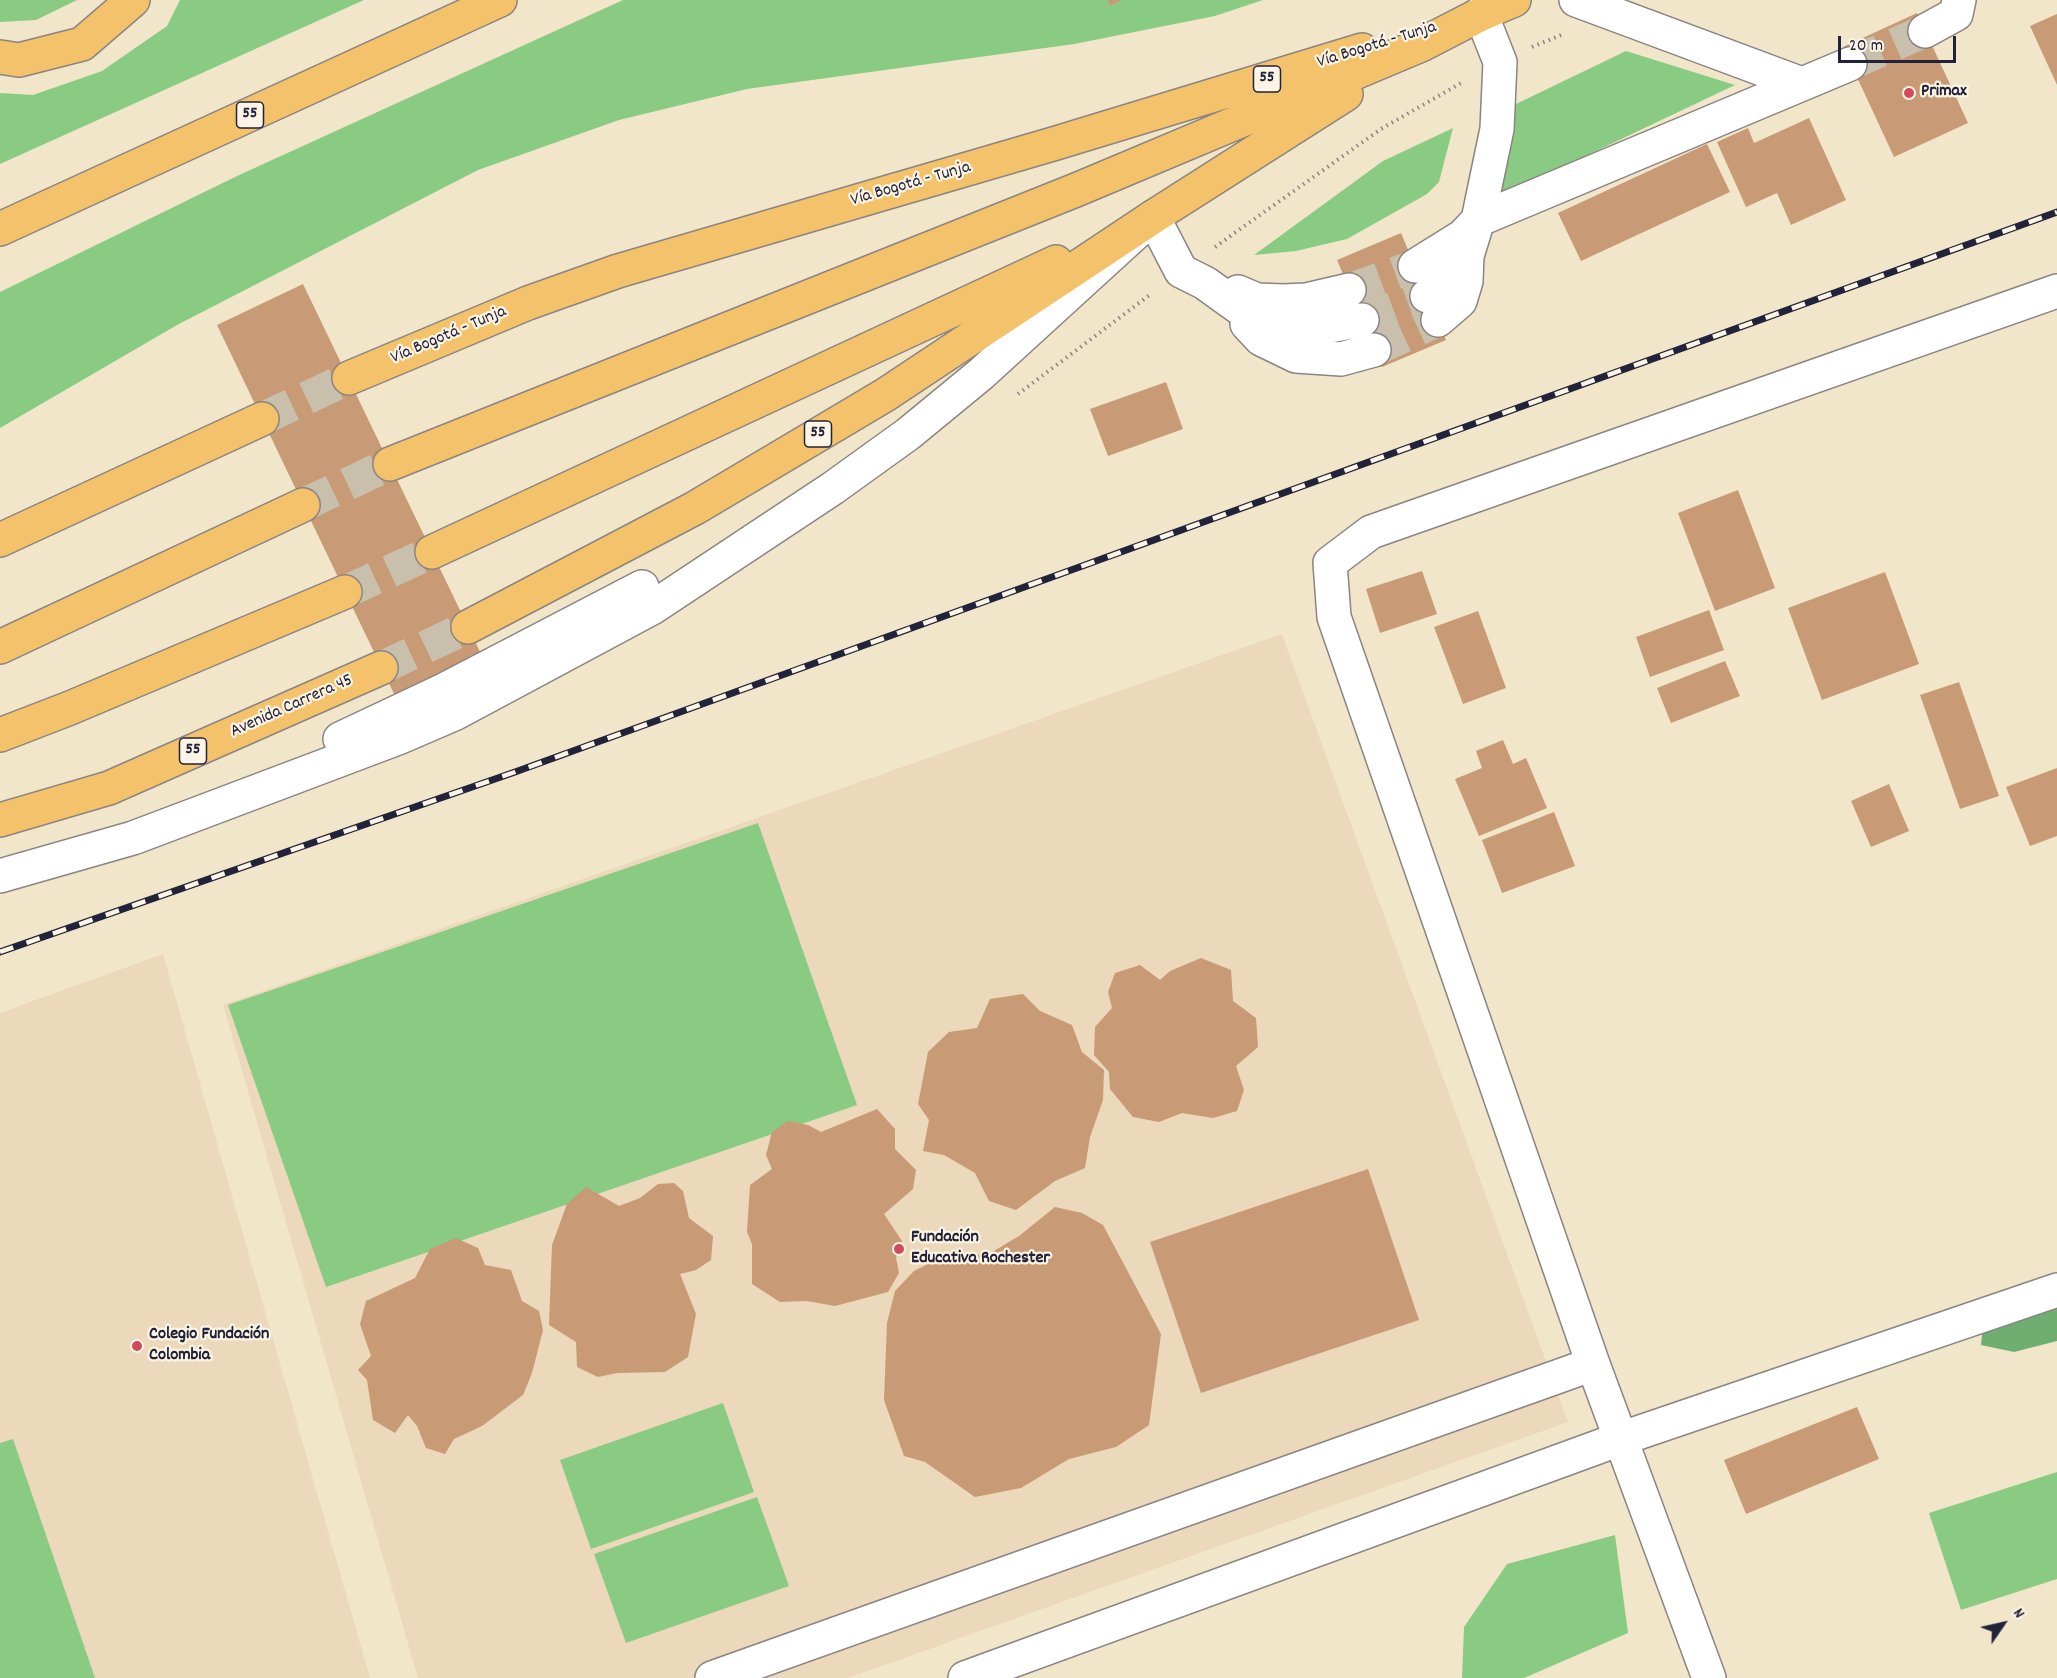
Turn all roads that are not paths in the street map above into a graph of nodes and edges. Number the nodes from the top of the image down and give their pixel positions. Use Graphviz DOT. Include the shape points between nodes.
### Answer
graph roads {
  1 [pos="133,0"];
  2 [pos="500,0"];
  3 [pos="1514,0"];
  4 [pos="1576,0"];
  5 [pos="1959,0"];
  6 [pos="1486,7"];
  7 [pos="1925,31"];
  8 [pos="1422,45"];
  9 [pos="0,57"];
  10 [pos="1850,64"];
  11 [pos="1802,84"];
  12 [pos="1153,217"];
  13 [pos="1478,220"];
  14 [pos="0,229"];
  15 [pos="1415,266"];
  16 [pos="1205,283"];
  17 [pos="1349,290"];
  18 [pos="2057,291"];
  19 [pos="1433,308"];
  20 [pos="1368,335"];
  21 [pos="349,378"];
  22 [pos="262,419"];
  23 [pos="390,464"];
  24 [pos="303,506"];
  25 [pos="0,540"];
  26 [pos="432,552"];
  27 [pos="345,592"];
  28 [pos="468,627"];
  29 [pos="0,647"];
  30 [pos="381,668"];
  31 [pos="0,735"];
  32 [pos="0,820"];
  33 [pos="0,876"];
  34 [pos="2057,1290"];
  35 [pos="1593,1364"];
  36 [pos="1620,1439"];
  37 [pos="712,1678"];
  38 [pos="965,1678"];
  39 [pos="1709,1678"];
  1 -- 9 [label="main road" via="82,44 19,60"];
  2 -- 14 [label="main road, 55"];
  3 -- 6 [label="main road, Vía Bogotá - Tunja / 55"];
  4 -- 11 [label="street"];
  5 -- 7 [label="street" via="1956,14"];
  6 -- 8 [label="main road, Vía Bogotá - Tunja / 55"];
  6 -- 13 [label="street" via="1500,62 1497,129"];
  6 -- 21 [label="main road, Vía Bogotá - Tunja / 55" via="1053,144 618,271 528,303"];
  8 -- 12 [label="main road, Vía Bogotá - Tunja / 55"];
  8 -- 23 [label="main road, Vía Bogotá - Tunja / 55" via="1076,190"];
  10 -- 11 [label="street"];
  11 -- 13 [label="street"];
  12 -- 16 [label="street" via="1181,271"];
  12 -- 26 [label="main road, Vía Bogotá - Tunja / 55"];
  12 -- 28 [label="main road, Vía Bogotá - Tunja / 55" via="885,395 695,508"];
  12 -- 33 [label="street" via="981,374 908,434 652,608 456,713 398,738 133,838"];
  13 -- 15 [label="street" via="1463,236"];
  13 -- 19 [label="street" via="1467,256"];
  16 -- 17 [label="street" via="1257,300 1306,300"];
  16 -- 20 [label="street" via="1251,316 1283,326 1324,327"];
  18 -- 35 [label="street" via="1371,532 1330,563 1334,617"];
  22 -- 25 [label="main road"];
  24 -- 29 [label="main road"];
  27 -- 31 [label="main road"];
  30 -- 32 [label="main road, Avenida Carrera 45 / 55" via="108,788"];
  34 -- 36 [label="street"];
  35 -- 36 [label="street"];
  35 -- 37 [label="street"];
  36 -- 38 [label="street"];
  36 -- 39 [label="street"];
}
